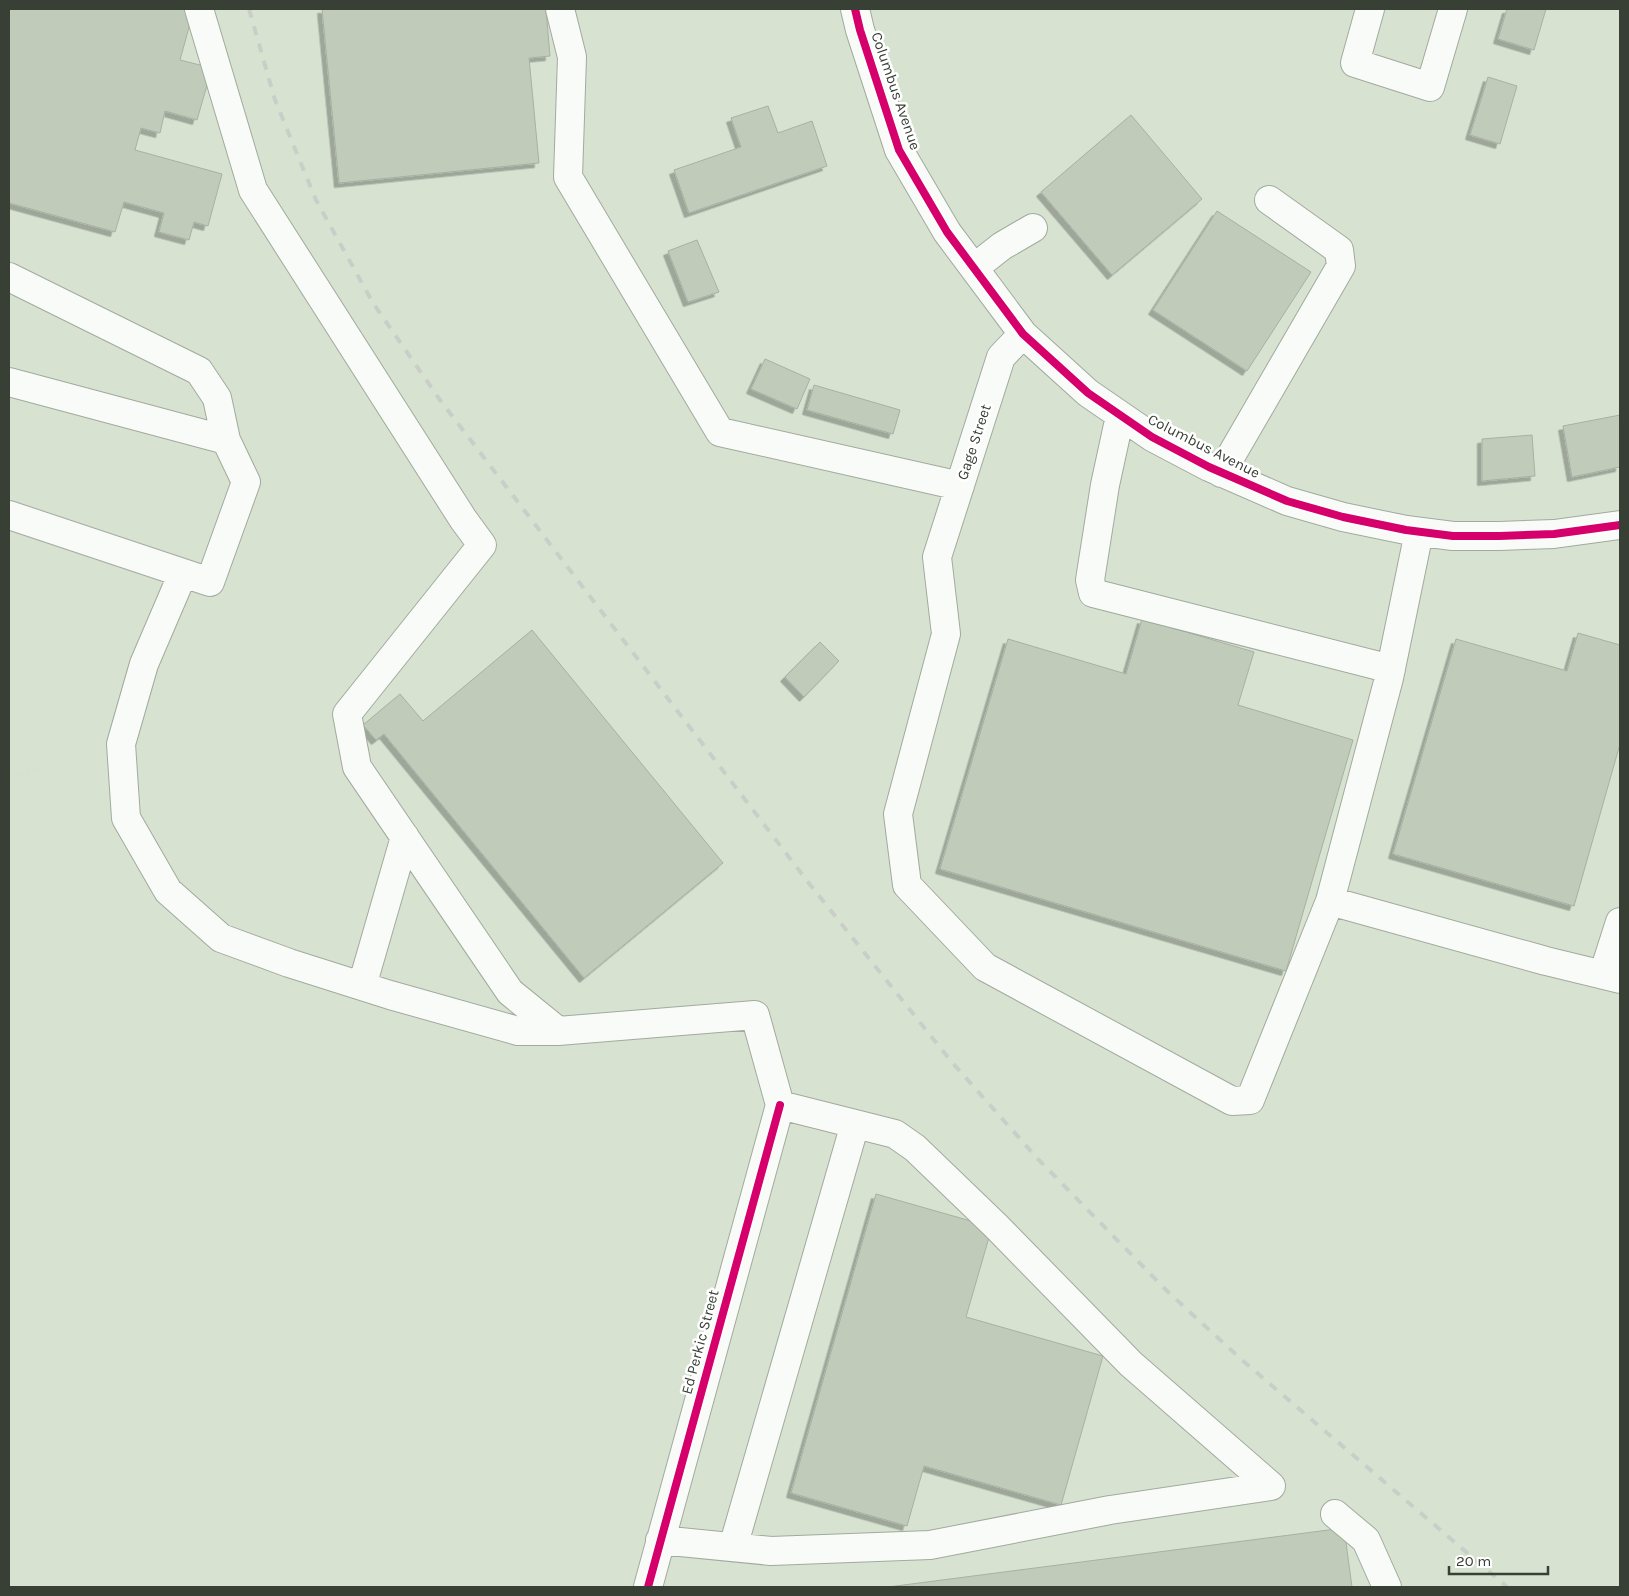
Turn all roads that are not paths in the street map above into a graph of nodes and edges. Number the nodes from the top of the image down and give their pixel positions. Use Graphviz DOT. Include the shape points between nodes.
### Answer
graph roads {
  1 [pos="199,9"];
  2 [pos="560,9"];
  3 [pos="855,9"];
  4 [pos="1370,9"];
  5 [pos="1453,9"];
  6 [pos="1269,200"];
  7 [pos="1033,228"];
  8 [pos="974,268"];
  9 [pos="9,277"];
  10 [pos="1023,334"];
  11 [pos="9,382"];
  12 [pos="1120,416"];
  13 [pos="226,440"];
  14 [pos="1221,472"];
  15 [pos="960,486"];
  16 [pos="9,515"];
  17 [pos="1620,525"];
  18 [pos="1419,532"];
  19 [pos="183,573"];
  20 [pos="1391,669"];
  21 [pos="405,837"];
  22 [pos="1330,901"];
  23 [pos="1620,922"];
  24 [pos="1612,977"];
  25 [pos="362,986"];
  26 [pos="558,1031"];
  27 [pos="780,1104"];
  28 [pos="855,1124"];
  29 [pos="1335,1514"];
  30 [pos="660,1540"];
  31 [pos="733,1547"];
  32 [pos="648,1587"];
  33 [pos="1387,1587"];
  1 -- 21 [label="street" via="253,190 482,545 348,714 357,767"];
  2 -- 15 [label="street" via="572,57 568,177 720,432"];
  3 -- 8 [label="street, Columbus Avenue" via="899,150 947,232"];
  4 -- 5 [label="street" via="1355,63 1430,87"];
  6 -- 14 [label="street" via="1339,250 1341,266"];
  7 -- 8 [label="street"];
  8 -- 10 [label="street, Columbus Avenue"];
  9 -- 13 [label="street" via="199,371 217,398"];
  10 -- 12 [label="street, Columbus Avenue" via="1088,393"];
  10 -- 15 [label="street, Gage Street" via="1001,357"];
  11 -- 13 [label="street"];
  12 -- 14 [label="street, Columbus Avenue" via="1152,438"];
  12 -- 20 [label="street" via="1090,580 1093,593"];
  13 -- 19 [label="street" via="246,482 210,582"];
  14 -- 18 [label="street, Columbus Avenue" via="1287,501 1343,517"];
  15 -- 22 [label="street, Gage Street" via="937,557 946,634 898,814 907,885 985,966 1232,1101 1250,1100"];
  16 -- 19 [label="street"];
  17 -- 18 [label="street, Columbus Avenue" via="1554,534 1499,536"];
  18 -- 20 [label="street"];
  19 -- 25 [label="street" via="144,664 121,744 126,818 168,891 221,938"];
  20 -- 22 [label="street"];
  21 -- 25 [label="street"];
  21 -- 26 [label="street" via="510,992"];
  22 -- 24 [label="street"];
  23 -- 24 [label="street"];
  25 -- 26 [label="street" via="518,1032"];
  26 -- 27 [label="street" via="755,1015"];
  27 -- 28 [label="street"];
  27 -- 30 [label="street, Ed Perkic Street"];
  28 -- 31 [label="street"];
  28 -- 31 [label="street" via="895,1134 915,1148 1131,1364 1271,1486 1110,1510 930,1545 771,1551"];
  29 -- 33 [label="street" via="1366,1540"];
  30 -- 31 [label="street"];
  30 -- 32 [label="street, Ed Perkic Street"];
}
